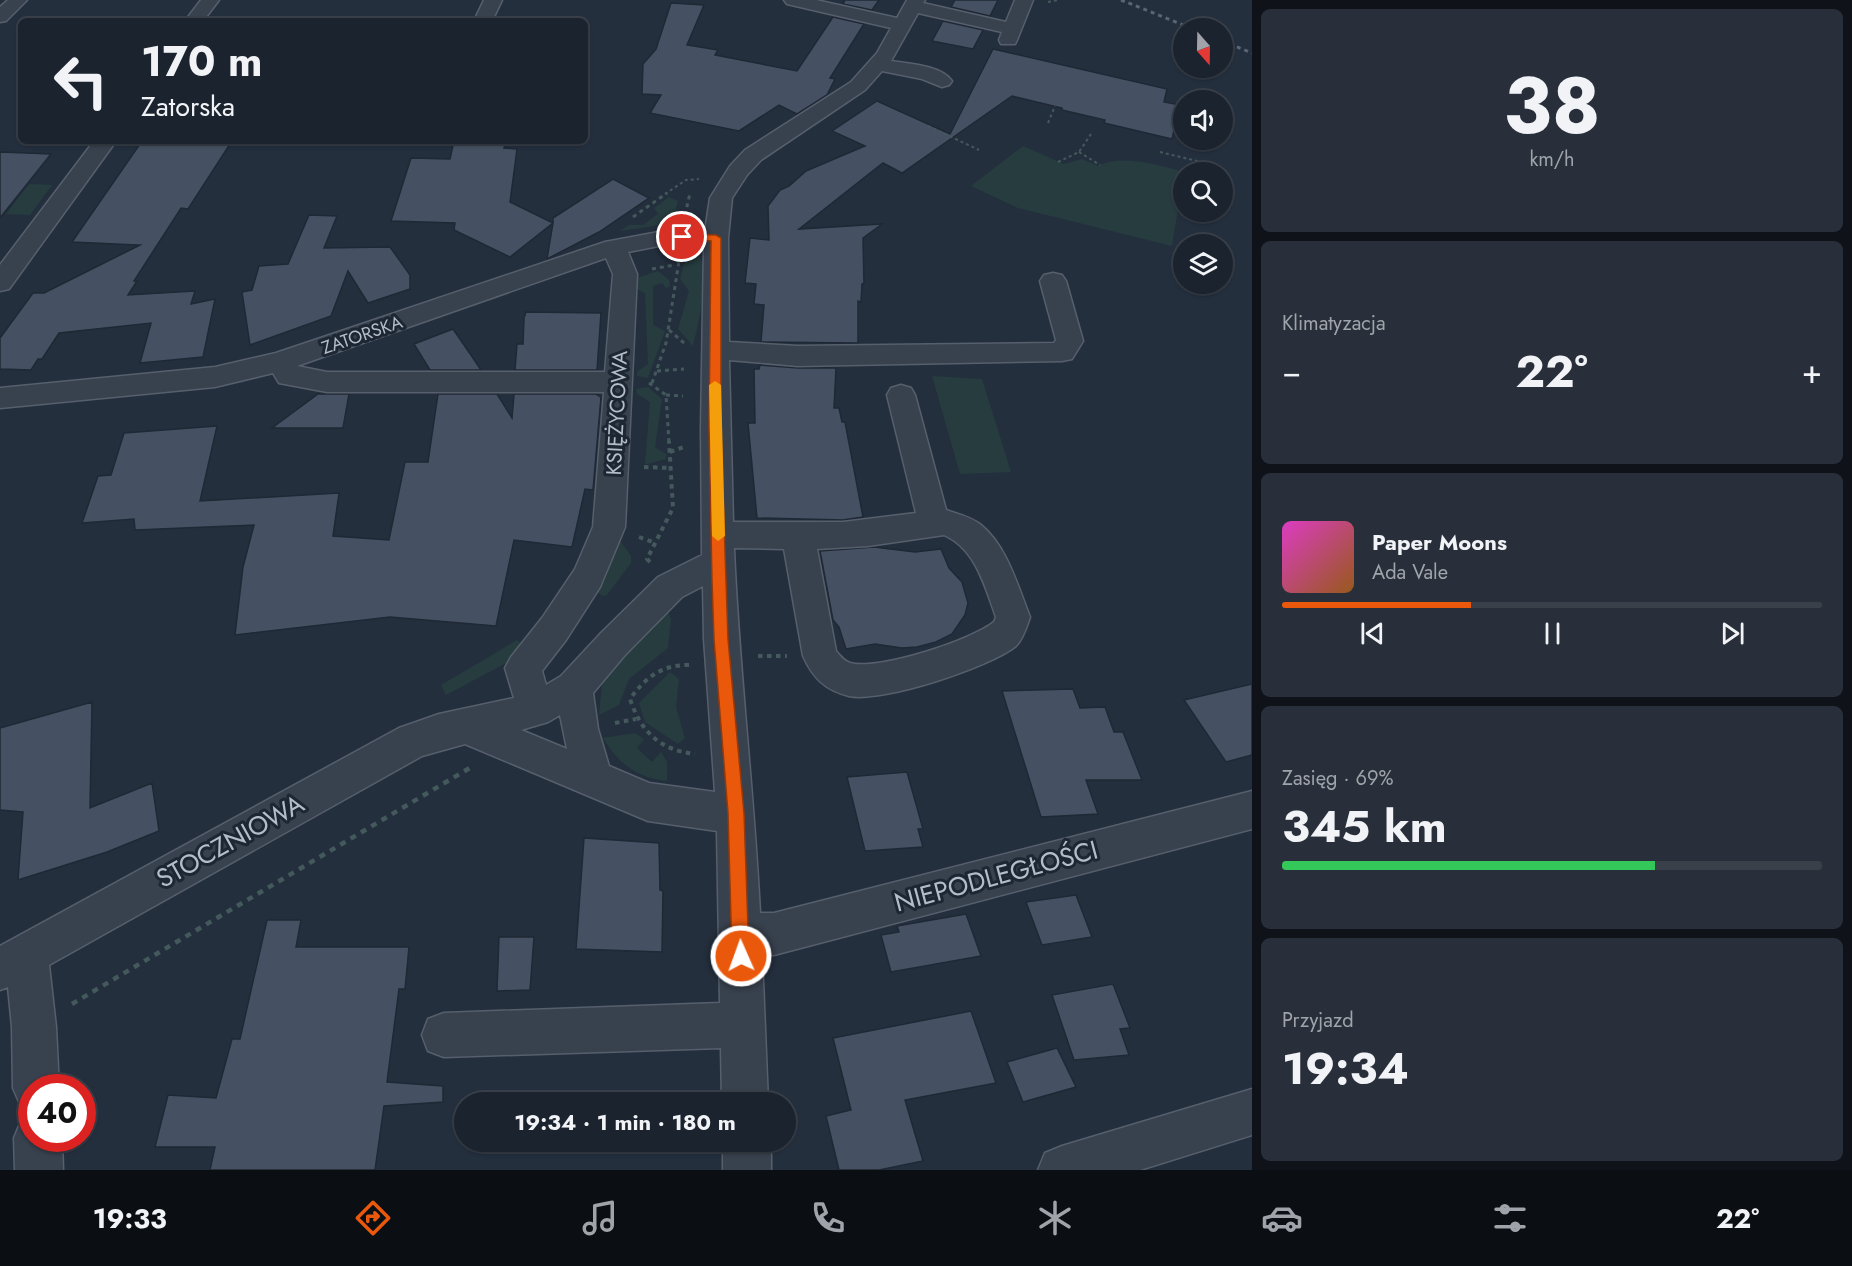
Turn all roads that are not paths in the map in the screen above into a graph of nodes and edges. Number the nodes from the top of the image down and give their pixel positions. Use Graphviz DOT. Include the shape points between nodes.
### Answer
graph roads {
  1 [pos="18,0"];
  2 [pos="210,0"];
  3 [pos="493,0"];
  4 [pos="793,0"];
  5 [pos="1024,0"];
  6 [pos="914,3"];
  7 [pos="0,17"];
  8 [pos="196,18"];
  9 [pos="484,18"];
  10 [pos="902,25"];
  11 [pos="878,63"];
  12 [pos="942,81"];
  13 [pos="103,144"];
  14 [pos="716,238"];
  15 [pos="614,247"];
  16 [pos="1053,281"];
  17 [pos="0,283"];
  18 [pos="715,350"];
  19 [pos="280,362"];
  20 [pos="619,381"];
  21 [pos="901,395"];
  22 [pos="0,398"];
  23 [pos="934,523"];
  24 [pos="798,535"];
  25 [pos="718,549"];
  26 [pos="574,688"];
  27 [pos="536,710"];
  28 [pos="465,726"];
  29 [pos="594,778"];
  30 [pos="1252,810"];
  31 [pos="736,813"];
  32 [pos="740,933"];
  33 [pos="13,961"];
  34 [pos="743,1026"];
  35 [pos="444,1035"];
  36 [pos="36,1074"];
  37 [pos="745,1092"];
  38 [pos="1252,1112"];
  39 [pos="38,1152"];
  40 [pos="747,1152"];
  41 [pos="39,1170"];
  42 [pos="747,1170"];
  43 [pos="1062,1170"];
  1 -- 7 [label="street"];
  2 -- 8 [label="street"];
  3 -- 9 [label="street"];
  4 -- 10 [label="street"];
  5 -- 6 [label="street" via="1011,35"];
  6 -- 10 [label="street"];
  10 -- 11 [label="street"];
  11 -- 12 [label="street"];
  11 -- 14 [label="street" via="858,87 774,139 738,171 721,198"];
  13 -- 17 [label="street"];
  14 -- 15 [label="street, ZATORSKA" via="664,238"];
  14 -- 18 [label="street"];
  15 -- 19 [label="street, ZATORSKA"];
  15 -- 20 [label="street, KSIĘŻYCOWA" via="625,274"];
  16 -- 18 [label="street" via="1070,341 1062,352 798,356"];
  18 -- 25 [label="street"];
  19 -- 20 [label="street" via="290,376 327,382"];
  19 -- 22 [label="street, ZATORSKA" via="215,377"];
  20 -- 27 [label="street, KSIĘŻYCOWA" via="609,527 588,577 523,668"];
  21 -- 23 [label="street"];
  23 -- 24 [label="street" via="844,535"];
  23 -- 24 [label="street" via="959,527 972,536 993,570 1013,617 1007,633 977,650 877,679 854,681 830,672 820,656"];
  24 -- 25 [label="street"];
  25 -- 26 [label="street, STOCZNIOWA" via="670,587"];
  25 -- 31 [label="street" via="721,639"];
  26 -- 27 [label="street, STOCZNIOWA"];
  26 -- 29 [label="street" via="580,729"];
  27 -- 28 [label="street, STOCZNIOWA"];
  28 -- 29 [label="street"];
  28 -- 33 [label="street, STOCZNIOWA" via="412,741"];
  29 -- 31 [label="street" via="648,802"];
  30 -- 32 [label="street, NIEPODLEGŁOŚCI" via="774,934"];
  31 -- 32 [label="street"];
  32 -- 34 [label="street"];
  33 -- 36 [label="street" via="34,1027"];
  34 -- 35 [label="street"];
  34 -- 37 [label="street"];
  38 -- 43 [label="street"];
  39 -- 41 [label="street"];
  40 -- 42 [label="street"];
}
